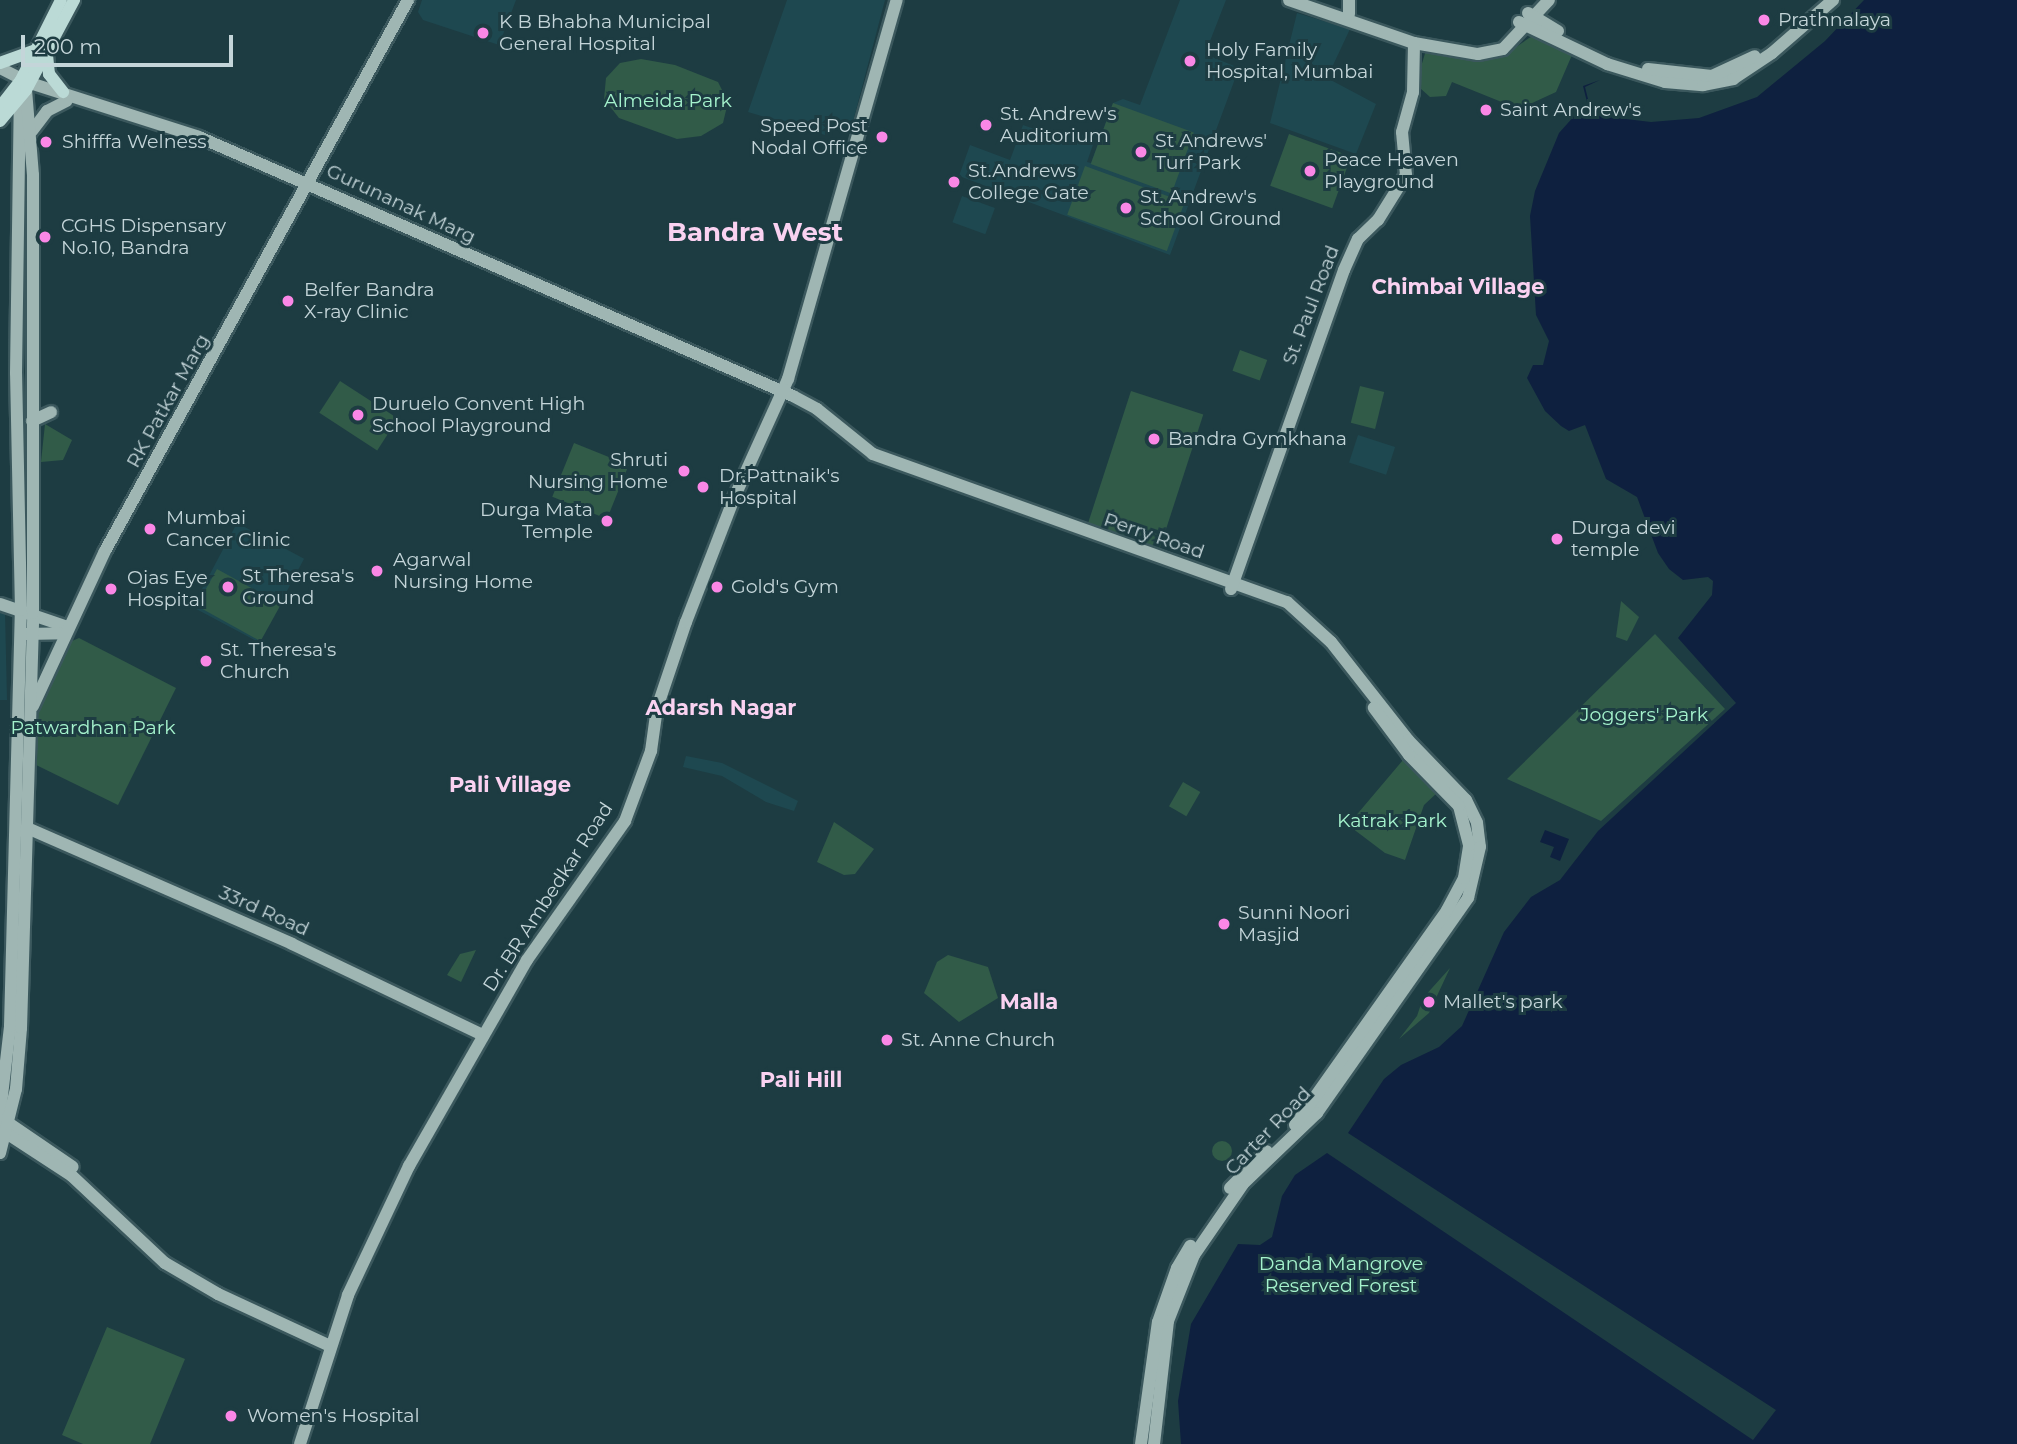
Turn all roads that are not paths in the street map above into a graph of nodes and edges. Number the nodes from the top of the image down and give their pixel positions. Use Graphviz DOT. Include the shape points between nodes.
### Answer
graph roads {
  1 [pos="61,0"];
  2 [pos="74,0"];
  3 [pos="408,0"];
  4 [pos="890,0"];
  5 [pos="897,0"];
  6 [pos="1289,0"];
  7 [pos="1312,0"];
  8 [pos="1541,0"];
  9 [pos="1549,0"];
  10 [pos="1822,0"];
  11 [pos="1833,0"];
  12 [pos="1349,7"];
  13 [pos="1526,19"];
  14 [pos="1544,28"];
  15 [pos="886,29"];
  16 [pos="1414,43"];
  17 [pos="42,48"];
  18 [pos="0,63"];
  19 [pos="0,68"];
  20 [pos="0,79"];
  21 [pos="23,88"];
  22 [pos="65,97"];
  23 [pos="0,107"];
  24 [pos="0,121"];
  25 [pos="32,131"];
  26 [pos="307,186"];
  27 [pos="780,390"];
  28 [pos="51,412"];
  29 [pos="32,421"];
  30 [pos="1232,586"];
  31 [pos="0,604"];
  32 [pos="27,612"];
  33 [pos="66,630"];
  34 [pos="26,634"];
  35 [pos="30,712"];
  36 [pos="1457,796"];
  37 [pos="27,828"];
  38 [pos="15,1027"];
  39 [pos="483,1035"];
  40 [pos="1360,1042"];
  41 [pos="0,1113"];
  42 [pos="4,1125"];
  43 [pos="0,1153"];
  44 [pos="330,1346"];
  45 [pos="300,1444"];
  46 [pos="1141,1444"];
  47 [pos="1154,1444"];
  1 -- 17 [label="main road"];
  2 -- 17 [label="main road"];
  3 -- 26 [label="main road, RK Patkar Marg"];
  4 -- 15 [label="main road"];
  5 -- 15 [label="main road"];
  6 -- 16 [label="main road"];
  7 -- 12 [label="main road"];
  8 -- 13 [label="main road"];
  9 -- 13 [label="main road"];
  10 -- 14 [label="main road" via="1755,56 1712,76 1644,68"];
  11 -- 14 [label="main road" via="1772,53 1733,79 1703,85 1665,82 1622,68"];
  12 -- 13 [label="main road" via="1415,34 1485,46 1499,43"];
  13 -- 14 [label="main road"];
  13 -- 16 [label="main road" via="1497,52 1478,54"];
  15 -- 27 [label="main road, Dr. BR Ambedkar Road"];
  16 -- 30 [label="main road, St. Paul Road" via="1413,92 1402,132 1406,175 1378,220 1358,239 1344,270"];
  17 -- 18 [label="main road"];
  17 -- 21 [label="main road"];
  17 -- 22 [label="main road" via="47,68"];
  19 -- 21 [label="main road, Gurunanak Marg"];
  20 -- 21 [label="main road, Gurunanak Marg"];
  21 -- 22 [label="main road, Gurunanak Marg"];
  21 -- 23 [label="main road"];
  21 -- 24 [label="main road"];
  21 -- 25 [label="main road"];
  21 -- 32 [label="main road" via="16,373"];
  22 -- 25 [label="main road"];
  22 -- 26 [label="main road, Gurunanak Marg" via="199,137"];
  25 -- 29 [label="main road"];
  26 -- 27 [label="main road, Gurunanak Marg"];
  26 -- 33 [label="main road, RK Patkar Marg"];
  27 -- 30 [label="main road, Perry Road" via="817,409 873,454"];
  27 -- 39 [label="main road, Dr. BR Ambedkar Road" via="686,622 657,708 651,751 625,821 558,912"];
  28 -- 29 [label="main road"];
  29 -- 32 [label="main road"];
  30 -- 36 [label="main road, Perry Road" via="1287,602"];
  31 -- 32 [label="main road"];
  32 -- 33 [label="main road"];
  32 -- 34 [label="main road"];
  33 -- 34 [label="main road"];
  33 -- 35 [label="main road, RK Patkar Marg"];
  34 -- 35 [label="main road"];
  34 -- 38 [label="main road"];
  35 -- 37 [label="main road"];
  36 -- 40 [label="main road, Carter Road" via="1474,811 1479,835 1468,898"];
  37 -- 38 [label="main road"];
  37 -- 39 [label="main road, 33rd Road" via="292,944"];
  38 -- 41 [label="main road"];
  38 -- 42 [label="main road"];
  39 -- 44 [label="main road, Dr. BR Ambedkar Road" via="410,1166 348,1295"];
  40 -- 46 [label="main road, Carter Road" via="1295,1125 1240,1175 1177,1268 1158,1322"];
  40 -- 47 [label="main road, Carter Road" via="1317,1113 1243,1184 1194,1255 1168,1321"];
  42 -- 43 [label="main road"];
  42 -- 44 [label="main road" via="72,1177 165,1263"];
  44 -- 45 [label="main road, Dr. BR Ambedkar Road"];
}
